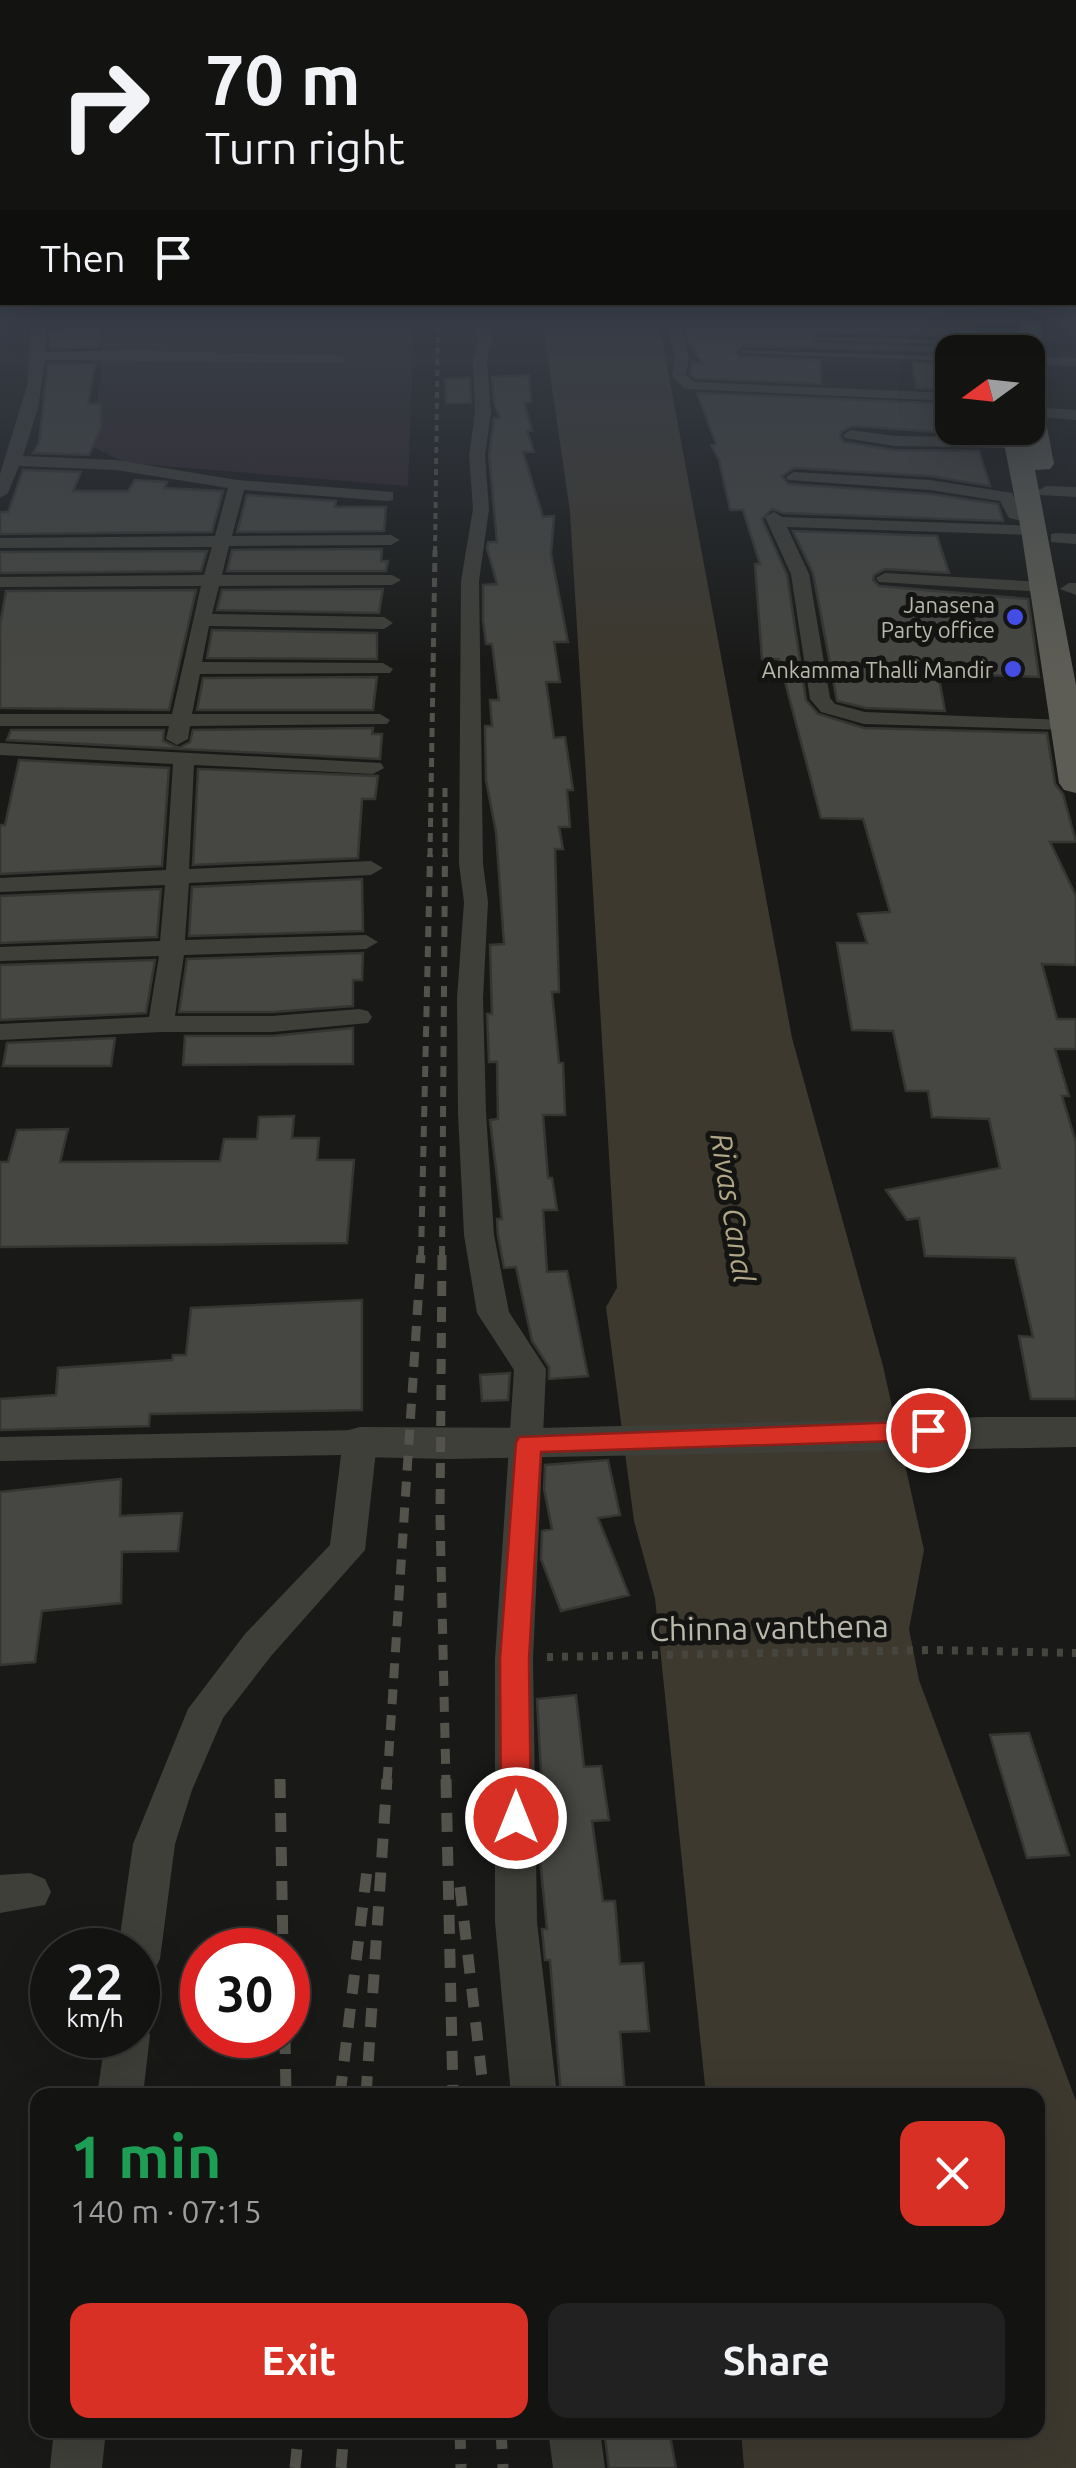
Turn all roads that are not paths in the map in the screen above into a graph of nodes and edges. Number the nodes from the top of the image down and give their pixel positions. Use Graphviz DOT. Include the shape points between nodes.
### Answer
graph roads {
  1 [pos="22,433"];
  2 [pos="480,433"];
  3 [pos="851,435"];
  4 [pos="935,437"];
  5 [pos="1025,445"];
  6 [pos="15,461"];
  7 [pos="794,477"];
  8 [pos="236,484"];
  9 [pos="1076,492"];
  10 [pos="0,493"];
  11 [pos="387,496"];
  12 [pos="1049,523"];
  13 [pos="391,540"];
  14 [pos="223,542"];
  15 [pos="0,544"];
  16 [pos="886,578"];
  17 [pos="212,580"];
  18 [pos="392,580"];
  19 [pos="0,582"];
  20 [pos="1063,588"];
  21 [pos="201,620"];
  22 [pos="384,623"];
  23 [pos="1076,631"];
  24 [pos="190,668"];
  25 [pos="383,668"];
  26 [pos="0,720"];
  27 [pos="181,720"];
  28 [pos="380,720"];
  29 [pos="1064,726"];
  30 [pos="0,749"];
  31 [pos="179,759"];
  32 [pos="373,768"];
  33 [pos="1076,782"];
  34 [pos="372,868"];
  35 [pos="174,878"];
  36 [pos="0,885"];
  37 [pos="366,942"];
  38 [pos="174,946"];
  39 [pos="0,954"];
  40 [pos="359,1017"];
  41 [pos="161,1024"];
  42 [pos="0,1032"];
  43 [pos="1076,1432"];
  44 [pos="360,1442"];
  45 [pos="528,1443"];
  46 [pos="0,1449"];
  47 [pos="142,1928"];
  48 [pos="125,2058"];
  49 [pos="121,2088"];
  50 [pos="533,2088"];
  51 [pos="79,2438"];
  52 [pos="575,2438"];
  53 [pos="76,2468"];
  54 [pos="579,2468"];
  1 -- 6 [label="street"];
  2 -- 45 [label="street" via="470,581 472,1113 479,1235 493,1312 530,1370"];
  3 -- 4 [label="street"];
  5 -- 12 [label="main road"];
  6 -- 8 [label="street" via="116,465"];
  6 -- 10 [label="street"];
  7 -- 12 [label="street" via="1006,497 1015,514"];
  8 -- 11 [label="street"];
  8 -- 14 [label="street"];
  9 -- 12 [label="street"];
  12 -- 20 [label="main road"];
  12 -- 29 [label="street" via="776,520 800,574 820,698 828,708 864,718"];
  13 -- 14 [label="street"];
  14 -- 15 [label="street"];
  14 -- 17 [label="street"];
  16 -- 20 [label="street"];
  17 -- 18 [label="street"];
  17 -- 19 [label="street"];
  17 -- 21 [label="street"];
  20 -- 23 [label="main road"];
  20 -- 29 [label="main road"];
  21 -- 22 [label="street"];
  21 -- 24 [label="street"];
  24 -- 25 [label="street"];
  24 -- 27 [label="street"];
  26 -- 27 [label="street"];
  27 -- 28 [label="street"];
  27 -- 31 [label="street"];
  29 -- 33 [label="main road"];
  30 -- 31 [label="street"];
  31 -- 32 [label="street"];
  31 -- 35 [label="street"];
  34 -- 35 [label="street"];
  35 -- 36 [label="street"];
  35 -- 38 [label="street"];
  37 -- 38 [label="street"];
  38 -- 39 [label="street"];
  38 -- 41 [label="street"];
  40 -- 41 [label="street"];
  41 -- 42 [label="street"];
  43 -- 45 [label="street"];
  44 -- 45 [label="street"];
  44 -- 46 [label="street"];
  44 -- 47 [label="street" via="347,1550 207,1709 154,1844"];
  45 -- 50 [label="street" via="514,1659 516,1922"];
  48 -- 49 [label="street"];
  51 -- 53 [label="street"];
  52 -- 54 [label="street"];
}
